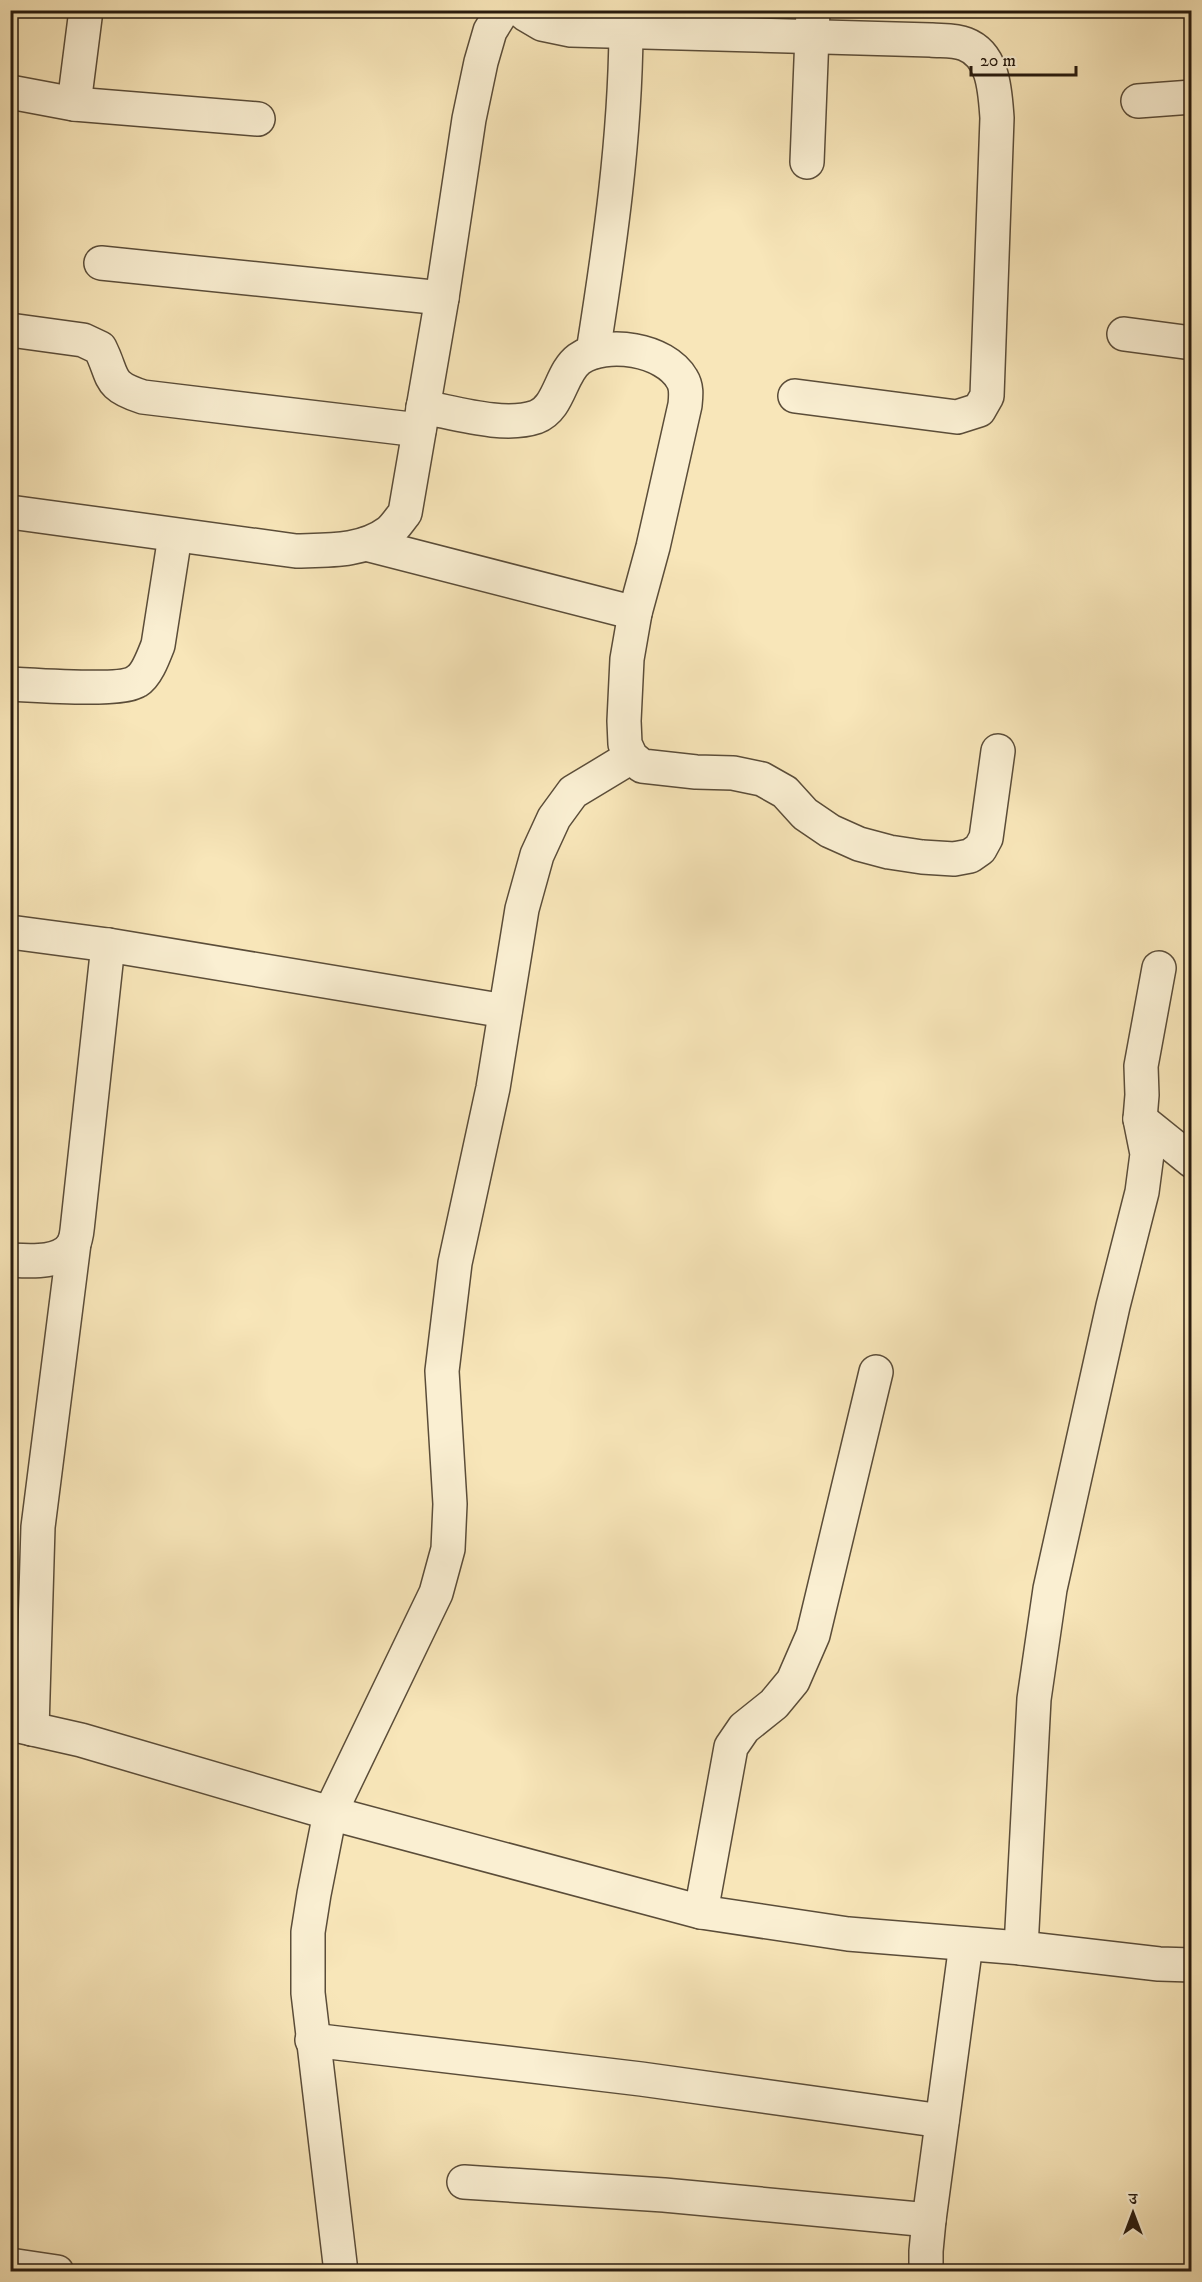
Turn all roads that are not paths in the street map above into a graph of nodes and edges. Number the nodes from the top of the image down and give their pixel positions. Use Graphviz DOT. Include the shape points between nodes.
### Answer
graph roads {
  1 [pos="86,10"];
  2 [pos="503,10"];
  3 [pos="523,10"];
  4 [pos="813,23"];
  5 [pos="626,32"];
  6 [pos="10,92"];
  7 [pos="1191,98"];
  8 [pos="1138,101"];
  9 [pos="74,104"];
  10 [pos="258,119"];
  11 [pos="807,162"];
  12 [pos="101,263"];
  13 [pos="442,298"];
  14 [pos="10,330"];
  15 [pos="1124,334"];
  16 [pos="1191,343"];
  17 [pos="593,352"];
  18 [pos="795,396"];
  19 [pos="421,419"];
  20 [pos="10,512"];
  21 [pos="175,536"];
  22 [pos="366,544"];
  23 [pos="635,613"];
  24 [pos="10,684"];
  25 [pos="998,751"];
  26 [pos="630,757"];
  27 [pos="10,932"];
  28 [pos="108,945"];
  29 [pos="1159,968"];
  30 [pos="506,1011"];
  31 [pos="1140,1119"];
  32 [pos="1191,1161"];
  33 [pos="74,1243"];
  34 [pos="10,1260"];
  35 [pos="876,1372"];
  36 [pos="21,1726"];
  37 [pos="330,1813"];
  38 [pos="701,1912"];
  39 [pos="966,1944"];
  40 [pos="1021,1948"];
  41 [pos="1191,1965"];
  42 [pos="312,2040"];
  43 [pos="942,2121"];
  44 [pos="464,2182"];
  45 [pos="929,2220"];
  46 [pos="10,2265"];
  47 [pos="57,2271"];
  48 [pos="340,2271"];
  49 [pos="926,2271"];
  1 -- 9 [label="street"];
  2 -- 13 [label="street" via="490,31 481,62"];
  3 -- 5 [label="street" via="542,24 571,30"];
  4 -- 5 [label="street"];
  4 -- 11 [label="street"];
  4 -- 18 [label="street" via="964,44 983,56 994,84 997,118 987,396 979,410 957,417"];
  5 -- 17 [label="street" via="626,84 615,212"];
  6 -- 9 [label="street"];
  7 -- 8 [label="street"];
  9 -- 10 [label="street"];
  12 -- 13 [label="street"];
  13 -- 19 [label="street"];
  14 -- 19 [label="street" via="83,340 100,348 111,378 123,391 143,398"];
  15 -- 16 [label="street"];
  17 -- 19 [label="street" via="578,360 551,404 538,416 517,421"];
  17 -- 23 [label="street" via="643,351 666,362 681,377 686,390 656,536"];
  19 -- 22 [label="street" via="405,513 390,531"];
  20 -- 21 [label="street"];
  21 -- 22 [label="street" via="296,551"];
  21 -- 24 [label="street" via="158,645 137,681 117,687"];
  22 -- 23 [label="street"];
  23 -- 26 [label="street" via="627,659 624,721"];
  25 -- 26 [label="street" via="986,838 970,856 954,859 889,852 830,831 805,814 785,792 762,779 642,766"];
  26 -- 30 [label="street" via="573,792 554,818 537,855 522,909"];
  27 -- 28 [label="street"];
  28 -- 30 [label="street"];
  28 -- 33 [label="street"];
  29 -- 31 [label="street" via="1141,1066"];
  30 -- 37 [label="street" via="455,1263 442,1371 450,1504 448,1549 436,1593"];
  31 -- 32 [label="street"];
  31 -- 40 [label="street" via="1147,1154 1142,1192 1053,1577 1036,1688"];
  33 -- 34 [label="street" via="65,1254 44,1260"];
  33 -- 36 [label="street" via="38,1527"];
  35 -- 38 [label="street" via="813,1635 793,1681 774,1704 744,1728 731,1747"];
  36 -- 37 [label="street"];
  37 -- 38 [label="street"];
  37 -- 42 [label="street" via="308,1932"];
  38 -- 39 [label="street" via="848,1934"];
  39 -- 40 [label="street"];
  39 -- 43 [label="street"];
  40 -- 41 [label="street"];
  42 -- 43 [label="street" via="641,2079"];
  42 -- 48 [label="street"];
  43 -- 45 [label="street"];
  44 -- 45 [label="street" via="664,2194"];
  45 -- 49 [label="street"];
  46 -- 47 [label="street"];
}
